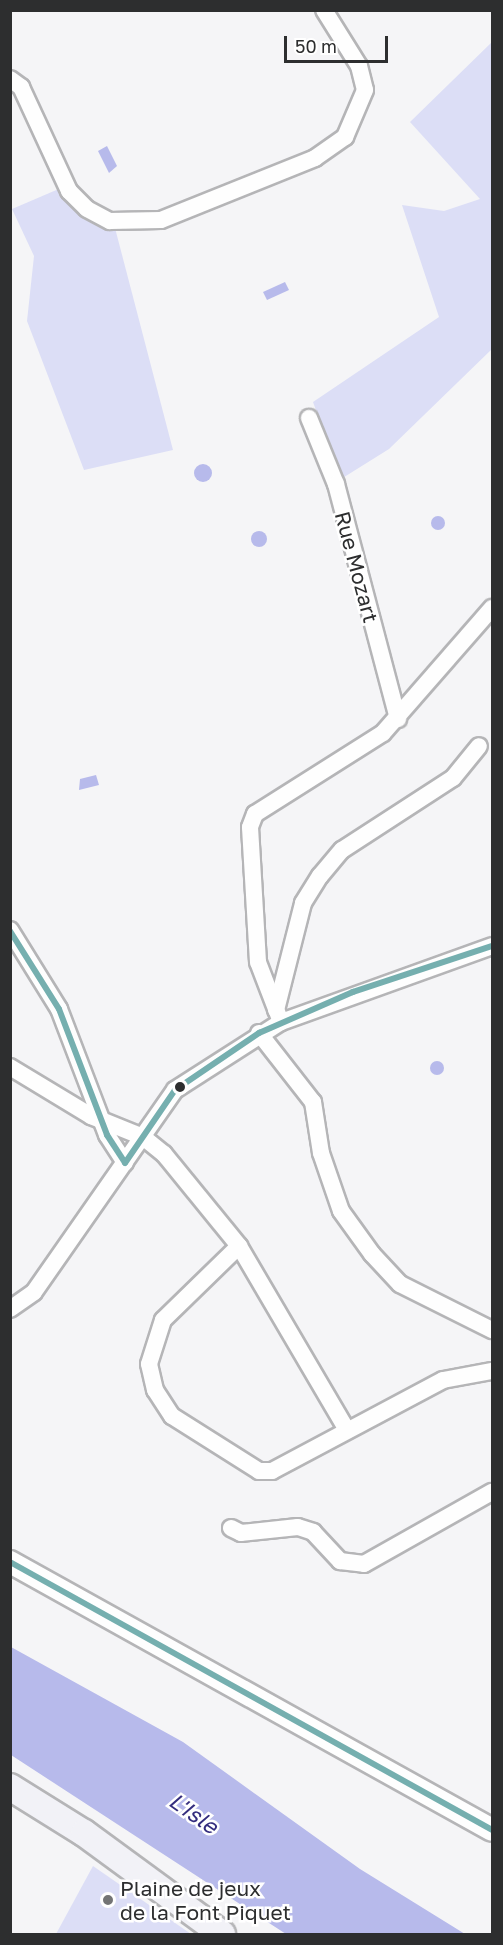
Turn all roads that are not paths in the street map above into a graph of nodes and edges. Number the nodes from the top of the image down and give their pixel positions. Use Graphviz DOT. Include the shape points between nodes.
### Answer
graph roads {
  1 [pos="324,10"];
  2 [pos="10,79"];
  3 [pos="309,418"];
  4 [pos="492,608"];
  5 [pos="398,719"];
  6 [pos="479,746"];
  7 [pos="10,930"];
  8 [pos="492,946"];
  9 [pos="278,1016"];
  10 [pos="259,1033"];
  11 [pos="10,1067"];
  12 [pos="102,1121"];
  13 [pos="143,1137"];
  14 [pos="125,1163"];
  15 [pos="239,1246"];
  16 [pos="10,1309"];
  17 [pos="492,1330"];
  18 [pos="492,1371"];
  19 [pos="347,1430"];
  20 [pos="492,1492"];
  21 [pos="231,1528"];
  22 [pos="10,1563"];
  23 [pos="10,1787"];
  24 [pos="10,1803"];
  25 [pos="492,1830"];
  26 [pos="173,1900"];
  27 [pos="222,1935"];
  1 -- 2 [label="street" via="359,66 365,90 345,137 315,158 161,220 110,221 87,209 69,191 21,87"];
  3 -- 5 [label="street, Rue Mozart" via="336,484"];
  4 -- 5 [label="street"];
  5 -- 9 [label="street" via="357,752 264,804 250,827 258,962"];
  6 -- 9 [label="street" via="453,778 342,850 320,876 303,903"];
  7 -- 12 [label="street" via="59,1009"];
  8 -- 9 [label="street"];
  9 -- 10 [label="street"];
  10 -- 13 [label="street" via="176,1090"];
  10 -- 17 [label="street" via="312,1102 321,1153 341,1211 372,1254 400,1284"];
  11 -- 12 [label="street"];
  12 -- 13 [label="street"];
  12 -- 14 [label="street"];
  13 -- 14 [label="street"];
  13 -- 15 [label="street" via="164,1155"];
  14 -- 16 [label="street" via="34,1292"];
  15 -- 19 [label="street"];
  15 -- 19 [label="street" via="163,1320 149,1364 155,1390 172,1416 259,1471 272,1471"];
  18 -- 19 [label="street" via="443,1380"];
  20 -- 21 [label="street" via="364,1564 340,1561 313,1532 298,1527 241,1533"];
  22 -- 25 [label="main road"];
  23 -- 26 [label="main road"];
  24 -- 26 [label="main road"];
  26 -- 27 [label="main road"];
}
